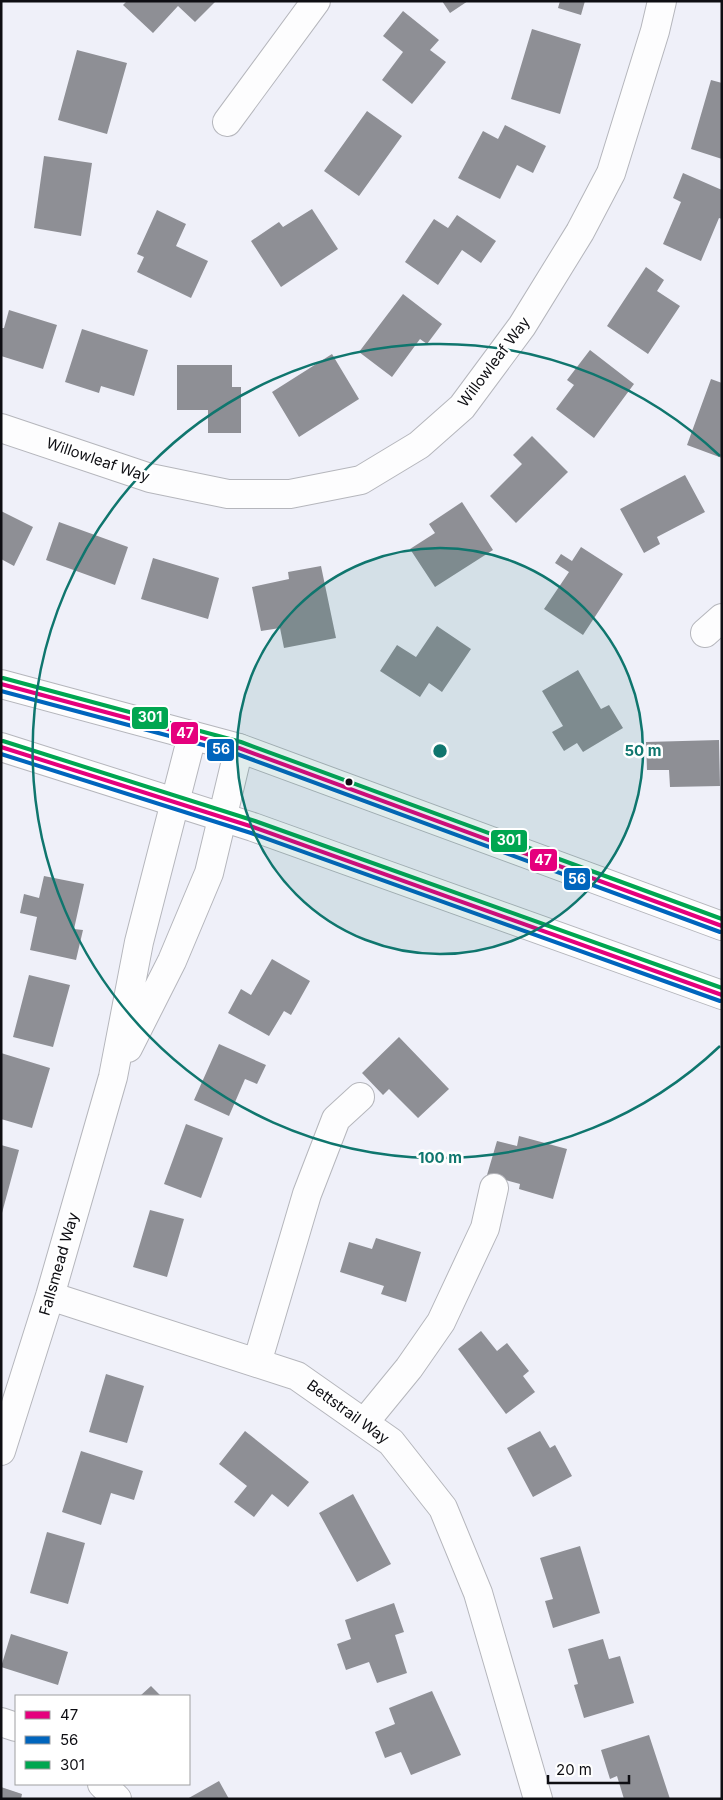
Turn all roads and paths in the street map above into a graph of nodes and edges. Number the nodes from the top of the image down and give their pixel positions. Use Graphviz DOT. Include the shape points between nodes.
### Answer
graph roads {
  1 [pos="316,1"];
  2 [pos="662,1"];
  3 [pos="227,122"];
  4 [pos="1,428"];
  5 [pos="1,684"];
  6 [pos="192,736"];
  7 [pos="1,747"];
  8 [pos="239,748"];
  9 [pos="174,804"];
  10 [pos="224,817"];
  11 [pos="722,926"];
  12 [pos="722,995"];
  13 [pos="113,1077"];
  14 [pos="360,1097"];
  15 [pos="494,1188"];
  16 [pos="50,1296"];
  17 [pos="257,1363"];
  18 [pos="364,1423"];
  19 [pos="1,1451"];
  20 [pos="1,1722"];
  21 [pos="15,1727"];
  22 [pos="103,1785"];
  23 [pos="117,1799"];
  24 [pos="538,1799"];
  1 -- 3 [label="street"];
  2 -- 4 [label="street, Willowleaf Way" via="611,173 580,232 522,326 462,407 419,445 361,480 290,494 228,494 150,478"];
  5 -- 6 [label="street"];
  6 -- 8 [label="street"];
  6 -- 9 [label="street, Fallsmead Way"];
  7 -- 9 [label="street"];
  8 -- 10 [label="street, Fallsmead Way"];
  8 -- 11 [label="street"];
  9 -- 10 [label="street"];
  9 -- 13 [label="street, Fallsmead Way" via="139,942"];
  10 -- 12 [label="street"];
  10 -- 13 [label="street, Fallsmead Way" via="214,859 172,962"];
  13 -- 16 [label="street, Fallsmead Way"];
  14 -- 17 [label="street" via="336,1119 308,1194"];
  15 -- 18 [label="street" via="485,1228 441,1322"];
  16 -- 17 [label="street, Bettstrail Way"];
  16 -- 19 [label="street, Fallsmead Way"];
  17 -- 18 [label="street, Bettstrail Way" via="297,1376"];
  18 -- 24 [label="street, Bettstrail Way" via="391,1442 443,1508 478,1593"];
  20 -- 21 [label="street"];
  22 -- 23 [label="street"];
}
